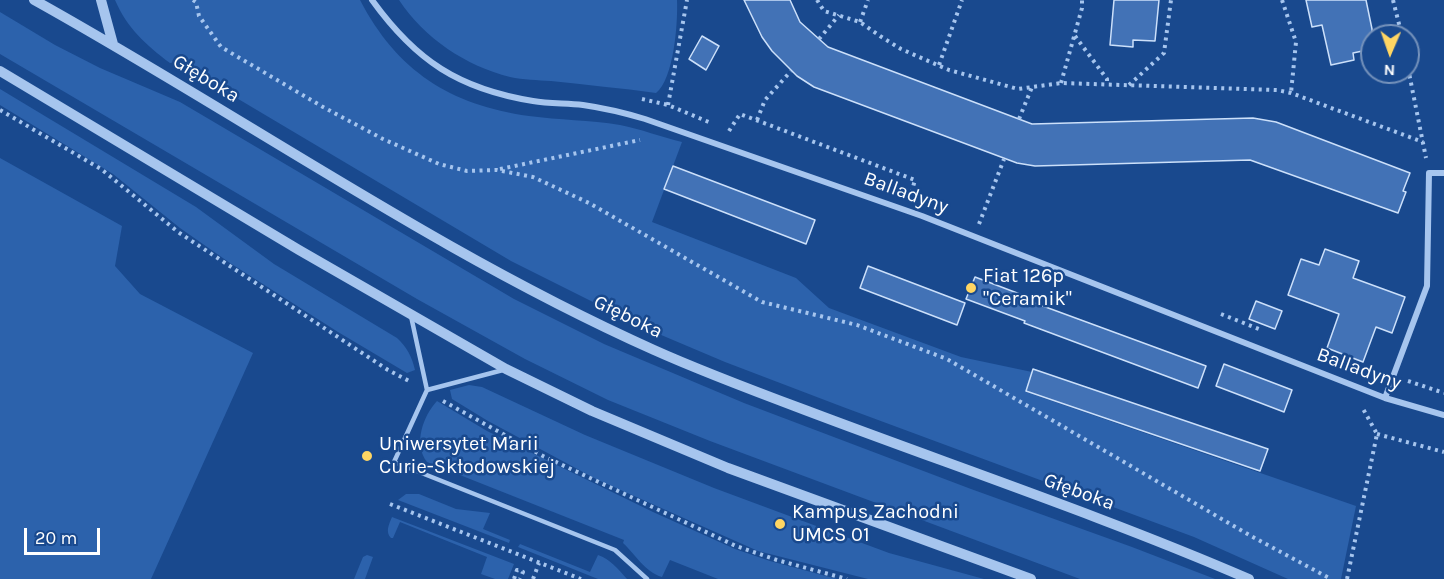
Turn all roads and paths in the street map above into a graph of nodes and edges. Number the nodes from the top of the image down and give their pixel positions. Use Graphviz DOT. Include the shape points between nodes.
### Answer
graph roads {
  1 [pos="34,0"];
  2 [pos="101,0"];
  3 [pos="372,0"];
  4 [pos="687,0"];
  5 [pos="818,0"];
  6 [pos="868,0"];
  7 [pos="962,0"];
  8 [pos="1082,0"];
  9 [pos="1171,0"];
  10 [pos="1282,0"];
  11 [pos="1393,0"];
  12 [pos="195,1"];
  13 [pos="839,15"];
  14 [pos="860,22"];
  15 [pos="1399,24"];
  16 [pos="1075,36"];
  17 [pos="819,39"];
  18 [pos="113,44"];
  19 [pos="939,65"];
  20 [pos="0,71"];
  21 [pos="791,71"];
  22 [pos="1061,83"];
  23 [pos="1411,84"];
  24 [pos="1107,85"];
  25 [pos="1128,86"];
  26 [pos="1032,87"];
  27 [pos="1291,93"];
  28 [pos="668,105"];
  29 [pos="0,110"];
  30 [pos="1019,119"];
  31 [pos="757,120"];
  32 [pos="640,140"];
  33 [pos="1423,142"];
  34 [pos="1004,159"];
  35 [pos="497,170"];
  36 [pos="1429,172"];
  37 [pos="1444,173"];
  38 [pos="979,224"];
  39 [pos="410,315"];
  40 [pos="506,369"];
  41 [pos="1393,375"];
  42 [pos="427,390"];
  43 [pos="1444,393"];
  44 [pos="1385,398"];
  45 [pos="1360,404"];
  46 [pos="1444,415"];
  47 [pos="1377,434"];
  48 [pos="1444,452"];
  49 [pos="390,504"];
  50 [pos="539,563"];
  51 [pos="514,579"];
  52 [pos="520,579"];
  53 [pos="533,579"];
  54 [pos="581,579"];
  55 [pos="647,579"];
  56 [pos="847,579"];
  57 [pos="1030,579"];
  58 [pos="1248,579"];
  59 [pos="1331,579"];
  60 [pos="1347,579"];
  1 -- 18 [label="street, Głęboka"];
  2 -- 18 [label="street"];
  3 -- 44 [label="street, Balladyny" via="412,47 463,82 488,92 585,105 645,119 922,216"];
  4 -- 28 [label="path"];
  5 -- 13 [label="path" via="824,11"];
  6 -- 14 [label="path"];
  7 -- 19 [label="path"];
  8 -- 16 [label="path"];
  9 -- 25 [label="path" via="1164,53"];
  10 -- 27 [label="path" via="1296,42"];
  11 -- 15 [label="path"];
  12 -- 35 [label="path" via="199,16 221,47 323,107 439,164 467,171"];
  13 -- 14 [label="path"];
  13 -- 17 [label="path"];
  14 -- 19 [label="path" via="901,49"];
  16 -- 22 [label="path"];
  16 -- 24 [label="path" via="1107,78"];
  18 -- 58 [label="street, Głęboka" via="440,239 654,351 1152,538"];
  19 -- 26 [label="path" via="1018,90"];
  20 -- 39 [label="street"];
  21 -- 31 [label="path" via="765,100"];
  22 -- 24 [label="path"];
  22 -- 26 [label="path"];
  23 -- 33 [label="path"];
  24 -- 25 [label="path"];
  25 -- 27 [label="path"];
  26 -- 30 [label="path"];
  27 -- 33 [label="path"];
  29 -- 42 [label="path" via="101,169 178,232 248,280 388,370"];
  32 -- 35 [label="path"];
  33 -- 36 [label="path"];
  34 -- 38 [label="path"];
  35 -- 59 [label="path" via="532,177 589,203 762,302 857,325 947,359"];
  36 -- 37 [label="street"];
  36 -- 41 [label="street" via="1427,286"];
  39 -- 40 [label="street"];
  39 -- 42 [label="lane"];
  40 -- 42 [label="lane"];
  40 -- 57 [label="street" via="708,460"];
  41 -- 43 [label="path"];
  41 -- 44 [label="street"];
  42 -- 55 [label="lane" via="394,462 615,550"];
  42 -- 56 [label="path" via="543,456 736,546"];
  44 -- 46 [label="street, Balladyny"];
  45 -- 47 [label="path"];
  47 -- 48 [label="path"];
  47 -- 60 [label="path"];
  49 -- 50 [label="path"];
  50 -- 53 [label="path"];
  50 -- 54 [label="path"];
  51 -- 52 [label="path" via="518,570 523,572"];
}
